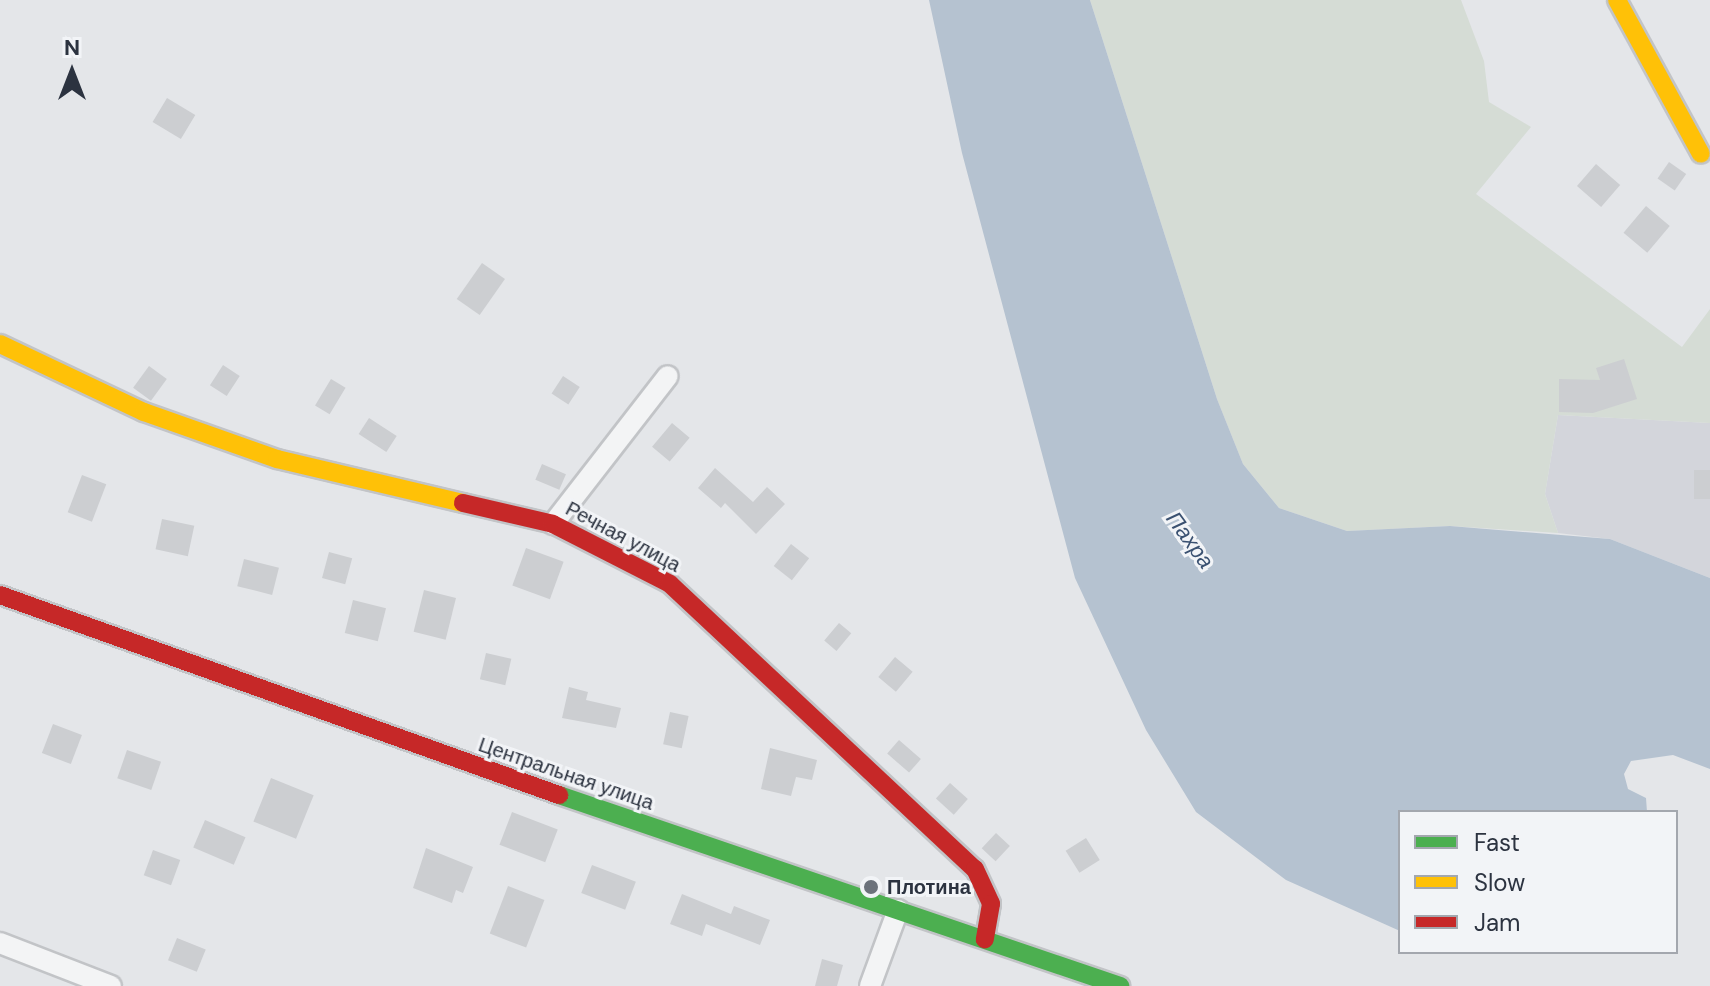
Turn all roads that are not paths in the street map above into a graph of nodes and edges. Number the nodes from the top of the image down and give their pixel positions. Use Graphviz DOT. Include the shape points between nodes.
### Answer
graph roads {
  1 [pos="1617,0"];
  2 [pos="1701,154"];
  3 [pos="0,344"];
  4 [pos="668,376"];
  5 [pos="553,524"];
  6 [pos="0,595"];
  7 [pos="898,910"];
  8 [pos="985,939"];
  9 [pos="0,943"];
  10 [pos="111,986"];
  11 [pos="870,986"];
  12 [pos="1120,986"];
  1 -- 2 [label="street"];
  3 -- 5 [label="street, Речная улица" via="144,412 277,459"];
  4 -- 5 [label="street"];
  5 -- 8 [label="street, Речная улица" via="670,584 975,869 991,904"];
  6 -- 7 [label="street, Центральная улица" via="491,772"];
  7 -- 8 [label="street, Центральная улица"];
  7 -- 11 [label="street"];
  8 -- 12 [label="street, Центральная улица"];
  9 -- 10 [label="street"];
}
